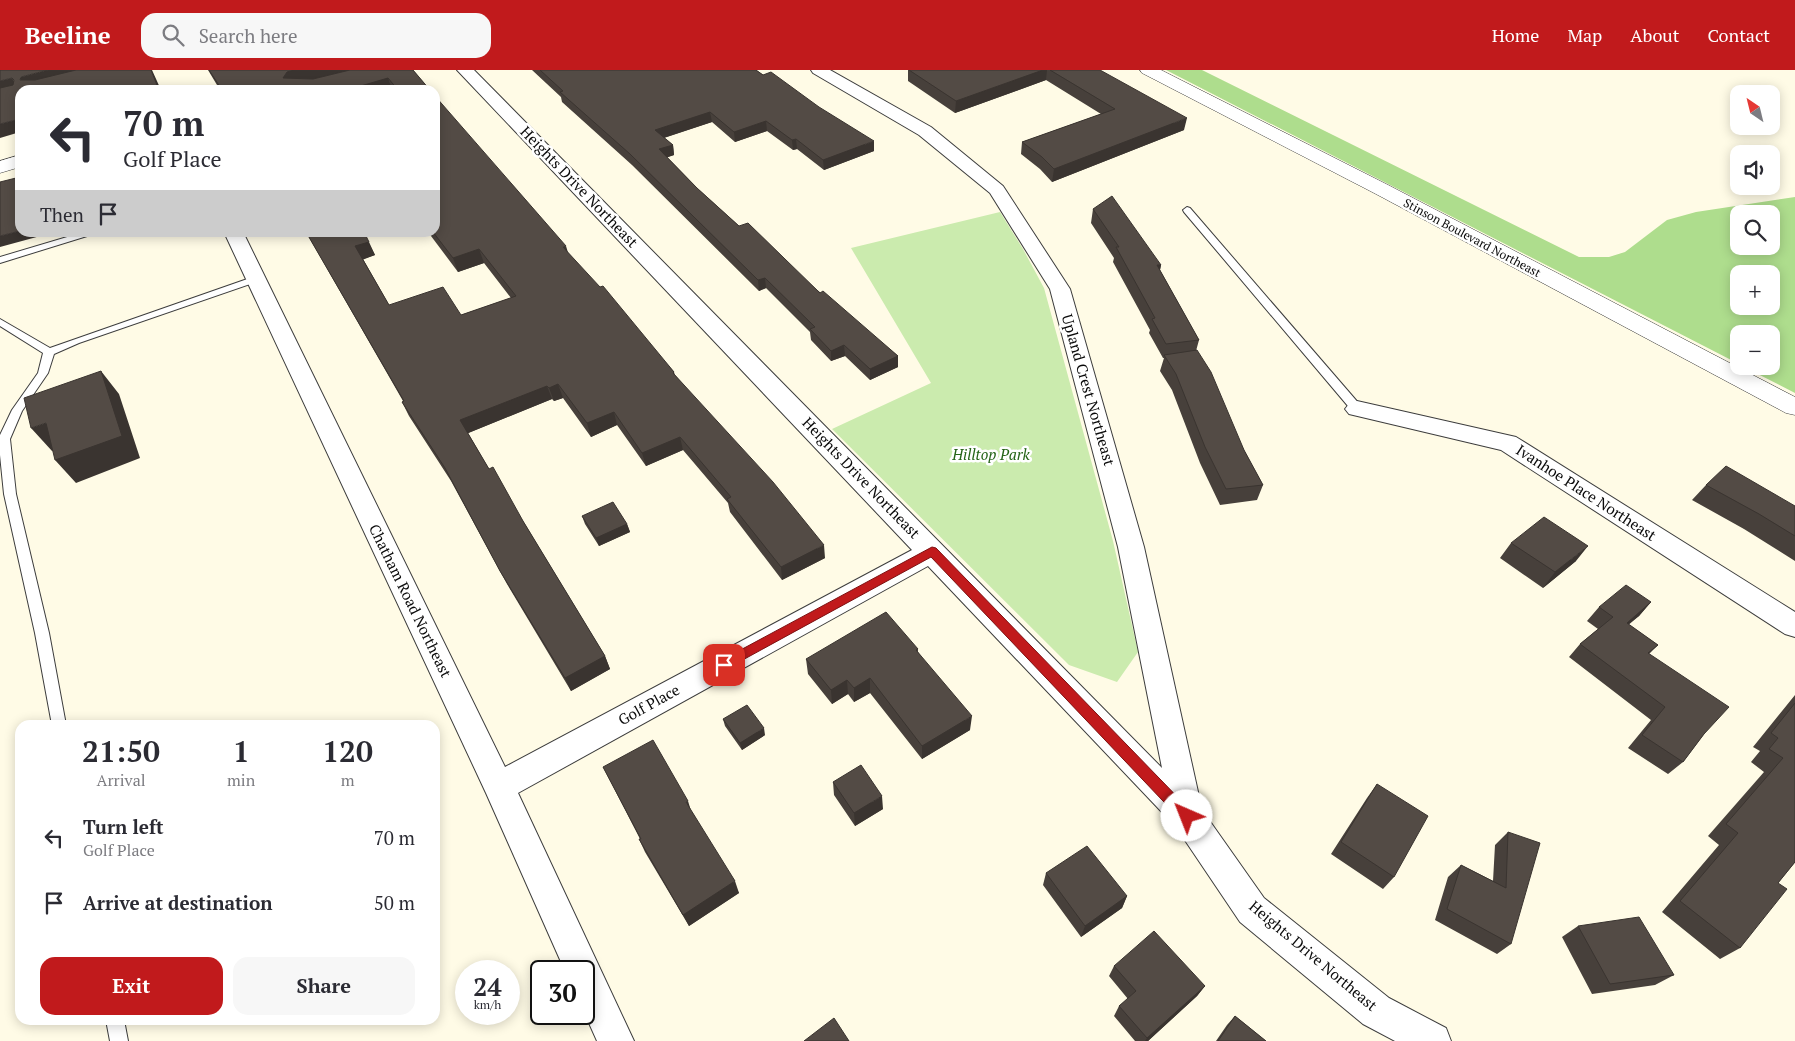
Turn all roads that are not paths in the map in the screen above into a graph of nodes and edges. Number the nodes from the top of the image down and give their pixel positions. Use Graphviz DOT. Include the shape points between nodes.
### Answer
graph roads {
  1 [pos="465,70"];
  2 [pos="819,70"];
  3 [pos="1148,70"];
  4 [pos="15,162"];
  5 [pos="0,166"];
  6 [pos="1187,210"];
  7 [pos="79,237"];
  8 [pos="235,237"];
  9 [pos="0,260"];
  10 [pos="256,279"];
  11 [pos="0,322"];
  12 [pos="49,352"];
  13 [pos="1357,408"];
  14 [pos="1795,408"];
  15 [pos="932,551"];
  16 [pos="1795,626"];
  17 [pos="58,720"];
  18 [pos="499,787"];
  19 [pos="1187,816"];
  20 [pos="578,960"];
  21 [pos="595,996"];
  22 [pos="116,1025"];
  23 [pos="119,1041"];
  24 [pos="616,1041"];
  25 [pos="1433,1041"];
  1 -- 15 [label="street, Heights Drive Northeast"];
  2 -- 19 [label="street, Upland Crest Northeast" via="925,131 997,190 1060,289 1132,547"];
  3 -- 14 [label="street, Stinson Boulevard Northeast"];
  4 -- 5 [label="street"];
  6 -- 13 [label="lane"];
  7 -- 9 [label="lane"];
  8 -- 10 [label="street, Chatham Road Northeast"];
  10 -- 12 [label="lane" via="75,340"];
  10 -- 18 [label="street, Chatham Road Northeast"];
  11 -- 12 [label="lane"];
  12 -- 17 [label="lane" via="43,374 18,410 4,439 10,494"];
  13 -- 16 [label="street, Ivanhoe Place Northeast" via="1508,443"];
  15 -- 18 [label="street, Golf Place"];
  15 -- 19 [label="street, Heights Drive Northeast"];
  18 -- 20 [label="street, Chatham Road Northeast"];
  19 -- 25 [label="street, Heights Drive Northeast" via="1252,910 1376,1011"];
  21 -- 24 [label="street, Chatham Road Northeast"];
  22 -- 23 [label="lane"];
}
